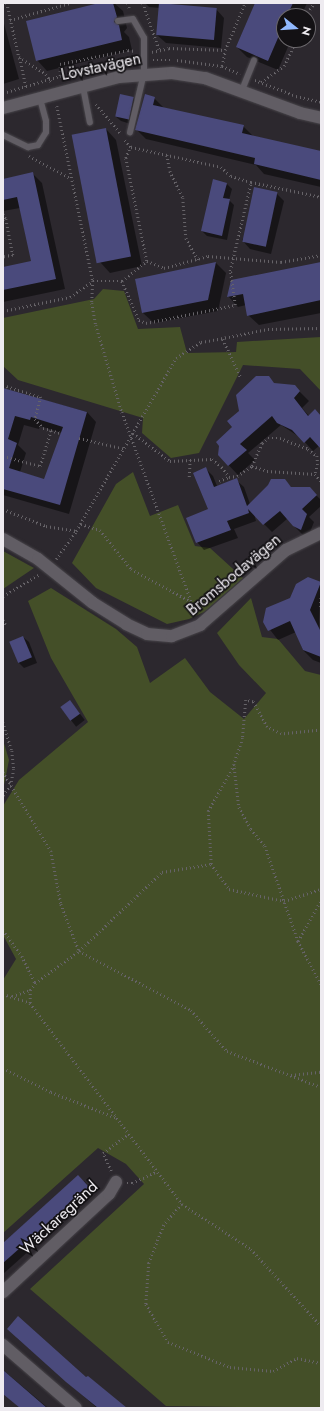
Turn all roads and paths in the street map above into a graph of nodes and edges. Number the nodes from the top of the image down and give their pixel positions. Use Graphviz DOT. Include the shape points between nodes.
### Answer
graph roads {
  1 [pos="7,3"];
  2 [pos="70,3"];
  3 [pos="143,3"];
  4 [pos="245,3"];
  5 [pos="10,20"];
  6 [pos="118,20"];
  7 [pos="292,48"];
  8 [pos="159,50"];
  9 [pos="225,50"];
  10 [pos="145,52"];
  11 [pos="20,57"];
  12 [pos="254,60"];
  13 [pos="222,66"];
  14 [pos="144,73"];
  15 [pos="60,76"];
  16 [pos="260,82"];
  17 [pos="26,87"];
  18 [pos="242,90"];
  19 [pos="84,92"];
  20 [pos="54,94"];
  21 [pos="40,98"];
  22 [pos="3,108"];
  23 [pos="321,118"];
  24 [pos="90,122"];
  25 [pos="130,132"];
  26 [pos="3,135"];
  27 [pos="131,146"];
  28 [pos="23,153"];
  29 [pos="167,154"];
  30 [pos="70,178"];
  31 [pos="251,182"];
  32 [pos="321,197"];
  33 [pos="3,214"];
  34 [pos="321,255"];
  35 [pos="232,256"];
  36 [pos="3,257"];
  37 [pos="198,260"];
  38 [pos="147,261"];
  39 [pos="93,281"];
  40 [pos="122,281"];
  41 [pos="3,311"];
  42 [pos="321,328"];
  43 [pos="223,339"];
  44 [pos="241,378"];
  45 [pos="3,385"];
  46 [pos="51,430"];
  47 [pos="62,433"];
  48 [pos="134,433"];
  49 [pos="130,437"];
  50 [pos="79,438"];
  51 [pos="125,449"];
  52 [pos="3,456"];
  53 [pos="190,460"];
  54 [pos="252,466"];
  55 [pos="315,474"];
  56 [pos="229,477"];
  57 [pos="189,478"];
  58 [pos="220,481"];
  59 [pos="321,481"];
  60 [pos="3,509"];
  61 [pos="80,524"];
  62 [pos="76,531"];
  63 [pos="321,533"];
  64 [pos="3,539"];
  65 [pos="56,560"];
  66 [pos="40,574"];
  67 [pos="3,596"];
  68 [pos="321,598"];
  69 [pos="191,602"];
  70 [pos="321,609"];
  71 [pos="3,620"];
  72 [pos="6,625"];
  73 [pos="200,625"];
  74 [pos="3,722"];
  75 [pos="321,730"];
  76 [pos="234,764"];
  77 [pos="3,772"];
  78 [pos="11,785"];
  79 [pos="3,796"];
  80 [pos="211,864"];
  81 [pos="321,889"];
  82 [pos="321,900"];
  83 [pos="284,901"];
  84 [pos="3,930"];
  85 [pos="298,941"];
  86 [pos="79,951"];
  87 [pos="35,983"];
  88 [pos="321,984"];
  89 [pos="30,990"];
  90 [pos="3,994"];
  91 [pos="11,996"];
  92 [pos="30,1002"];
  93 [pos="3,1068"];
  94 [pos="321,1072"];
  95 [pos="290,1075"];
  96 [pos="321,1087"];
  97 [pos="117,1118"];
  98 [pos="128,1134"];
  99 [pos="156,1172"];
  100 [pos="116,1182"];
  101 [pos="182,1204"];
  102 [pos="3,1292"];
  103 [pos="321,1326"];
  104 [pos="3,1345"];
  105 [pos="321,1363"];
  106 [pos="76,1408"];
  1 -- 5 [label="path"];
  2 -- 5 [label="path"];
  3 -- 8 [label="path"];
  4 -- 9 [label="path"];
  5 -- 11 [label="path"];
  6 -- 10 [label="lane" via="133,19 144,38"];
  7 -- 16 [label="path" via="284,66"];
  8 -- 9 [label="path"];
  8 -- 10 [label="path"];
  9 -- 13 [label="path"];
  10 -- 14 [label="lane"];
  10 -- 15 [label="path" via="128,50 60,64"];
  11 -- 17 [label="path"];
  11 -- 20 [label="path" via="52,79"];
  12 -- 18 [label="lane"];
  14 -- 18 [label="street, Lövstavägen" via="172,73 205,78"];
  14 -- 19 [label="street, Lövstavägen"];
  14 -- 25 [label="lane"];
  18 -- 23 [label="street, Lövstavägen" via="300,113"];
  19 -- 20 [label="street, Lövstavägen"];
  19 -- 24 [label="lane"];
  19 -- 27 [label="path"];
  20 -- 21 [label="street, Lövstavägen"];
  20 -- 30 [label="path"];
  21 -- 22 [label="street, Lövstavägen"];
  21 -- 26 [label="lane" via="46,121 44,139 38,145 28,147"];
  27 -- 29 [label="path"];
  27 -- 38 [label="path" via="126,158"];
  28 -- 30 [label="path"];
  29 -- 31 [label="path" via="221,166 231,176"];
  29 -- 37 [label="path" via="170,171 183,198 186,238"];
  30 -- 39 [label="path"];
  31 -- 32 [label="path"];
  31 -- 35 [label="path"];
  33 -- 36 [label="path" via="13,255"];
  34 -- 35 [label="path" via="281,262"];
  35 -- 37 [label="path" via="208,256"];
  35 -- 40 [label="path" via="230,271 235,305 146,323 139,320"];
  37 -- 38 [label="path" via="164,268"];
  38 -- 40 [label="path"];
  39 -- 40 [label="path"];
  39 -- 41 [label="path" via="70,297"];
  39 -- 49 [label="path" via="92,303 96,325"];
  42 -- 43 [label="path" via="268,329"];
  43 -- 44 [label="path"];
  43 -- 48 [label="path" via="201,342 176,358"];
  45 -- 46 [label="path" via="41,397 35,419 43,428"];
  46 -- 47 [label="path"];
  46 -- 52 [label="path" via="40,466"];
  48 -- 49 [label="path"];
  48 -- 53 [label="path" via="170,461"];
  49 -- 51 [label="path"];
  49 -- 69 [label="path"];
  50 -- 51 [label="path"];
  51 -- 61 [label="path"];
  53 -- 56 [label="path" via="212,459"];
  53 -- 57 [label="path"];
  54 -- 55 [label="path" via="267,471"];
  54 -- 55 [label="path" via="262,443 268,438 280,438 308,449 317,456"];
  54 -- 56 [label="path" via="237,476"];
  55 -- 59 [label="path"];
  56 -- 58 [label="path"];
  60 -- 62 [label="path" via="46,526"];
  61 -- 62 [label="path"];
  61 -- 69 [label="path" via="100,530 131,568"];
  62 -- 65 [label="path"];
  63 -- 73 [label="street, Bromsbodavägen" via="286,550"];
  64 -- 73 [label="street, Bromsbodavägen" via="38,558 93,603 148,634 172,636"];
  66 -- 67 [label="path"];
  68 -- 70 [label="path"];
  69 -- 73 [label="path"];
  71 -- 72 [label="path"];
  74 -- 78 [label="path" via="12,751"];
  75 -- 76 [label="path" via="281,734 267,727 253,702 246,700 243,738"];
  76 -- 80 [label="path" via="208,811"];
  76 -- 83 [label="path" via="239,808 265,846"];
  77 -- 78 [label="path"];
  78 -- 79 [label="path"];
  78 -- 86 [label="path" via="51,851 61,904"];
  80 -- 83 [label="path" via="229,889"];
  80 -- 86 [label="path" via="162,872"];
  81 -- 83 [label="path"];
  82 -- 85 [label="path"];
  83 -- 85 [label="path"];
  84 -- 87 [label="path" via="22,956"];
  85 -- 88 [label="path"];
  86 -- 87 [label="path"];
  86 -- 95 [label="path" via="191,1010 227,1051"];
  87 -- 89 [label="path"];
  89 -- 91 [label="path"];
  89 -- 92 [label="path"];
  90 -- 91 [label="path"];
  91 -- 92 [label="path"];
  92 -- 97 [label="path"];
  93 -- 97 [label="path" via="51,1092"];
  94 -- 95 [label="path"];
  95 -- 96 [label="path"];
  97 -- 98 [label="path"];
  98 -- 99 [label="path"];
  98 -- 100 [label="path" via="103,1154"];
  99 -- 100 [label="path" via="132,1183"];
  99 -- 101 [label="path"];
  100 -- 102 [label="street, Wäckaregränd" via="109,1194"];
  101 -- 103 [label="path" via="251,1249"];
  101 -- 105 [label="path" via="164,1226 149,1263 146,1304 168,1342 230,1367 273,1371 297,1358"];
  104 -- 106 [label="street"];
}
